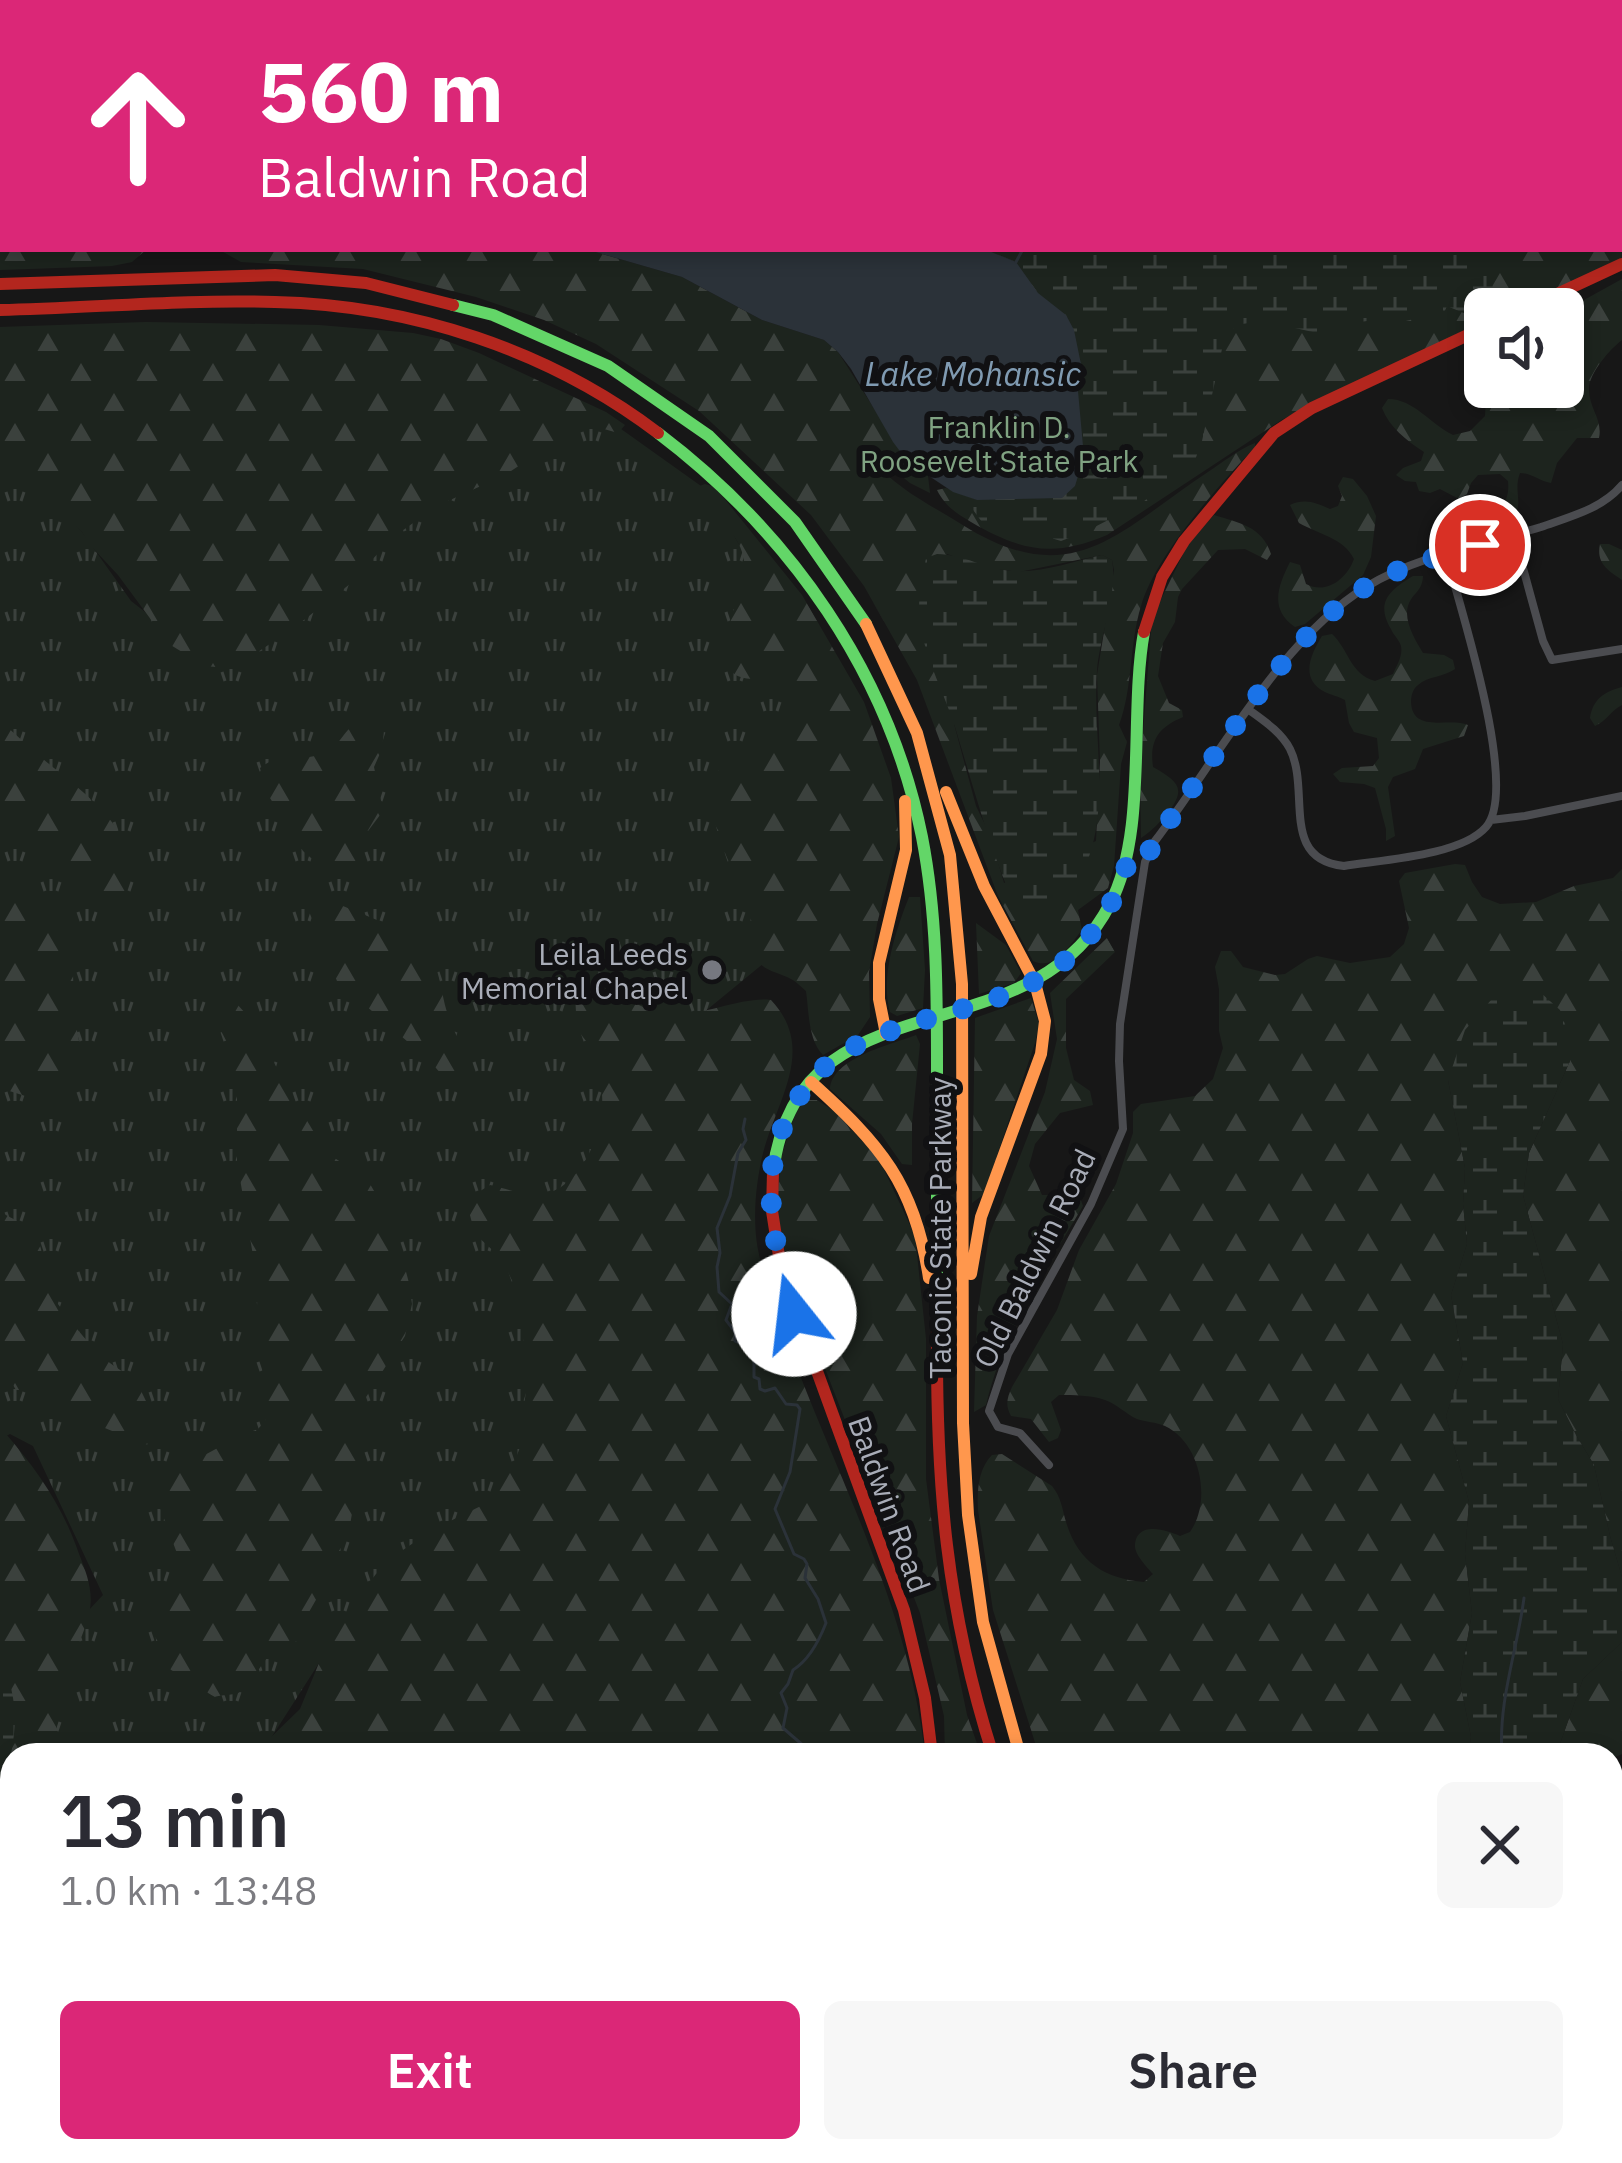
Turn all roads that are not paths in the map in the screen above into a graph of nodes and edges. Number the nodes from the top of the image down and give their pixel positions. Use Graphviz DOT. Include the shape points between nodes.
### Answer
graph roads {
  1 [pos="1622,264"];
  2 [pos="0,284"];
  3 [pos="1571,288"];
  4 [pos="0,310"];
  5 [pos="1464,337"];
  6 [pos="1622,485"];
  7 [pos="1514,535"];
  8 [pos="1446,554"];
  9 [pos="1622,649"];
  10 [pos="891,669"];
  11 [pos="1249,710"];
  12 [pos="889,727"];
  13 [pos="1622,796"];
  14 [pos="1491,820"];
  15 [pos="1128,860"];
  16 [pos="1145,862"];
  17 [pos="1035,983"];
  18 [pos="886,1034"];
  19 [pos="811,1082"];
  20 [pos="963,1362"];
  21 [pos="938,1367"];
  22 [pos="1049,1465"];
  23 [pos="931,1743"];
  24 [pos="990,1743"];
  25 [pos="1016,1743"];
  1 -- 3 [label="main road"];
  2 -- 10 [label="main road, Taconic State Parkway" via="338,279 446,300 548,336 666,404 749,472 829,565"];
  4 -- 12 [label="main road, Taconic State Parkway" via="232,301 340,306 446,326 546,364 661,432 761,522 828,608"];
  5 -- 15 [label="main road, Baldwin Road" via="1282,425 1184,538 1143,634"];
  6 -- 7 [label="street" via="1594,506"];
  7 -- 8 [label="street"];
  7 -- 9 [label="street" via="1552,660"];
  8 -- 11 [label="street" via="1354,595 1297,647"];
  8 -- 14 [label="street" via="1491,732"];
  10 -- 17 [label="main road"];
  10 -- 20 [label="main road, Taconic State Parkway" via="935,783 958,902"];
  11 -- 14 [label="street" via="1291,750 1304,842 1330,864 1437,852"];
  11 -- 16 [label="street"];
  12 -- 18 [label="main road" via="908,841 879,970"];
  12 -- 21 [label="main road, Taconic State Parkway" via="921,830 935,937"];
  13 -- 14 [label="street"];
  15 -- 16 [label="street"];
  15 -- 17 [label="main road, Baldwin Road" via="1080,948"];
  16 -- 22 [label="street, Old Baldwin Road" via="1120,1024 1123,1129 1008,1354 989,1411"];
  17 -- 18 [label="main road, Baldwin Road"];
  17 -- 20 [label="main road" via="1045,1041 981,1217"];
  18 -- 19 [label="main road, Baldwin Road" via="845,1051"];
  19 -- 21 [label="main road" via="872,1139 910,1198 927,1262"];
  19 -- 23 [label="main road, Baldwin Road" via="784,1122 772,1162 774,1239 904,1610"];
  20 -- 25 [label="main road, Taconic State Parkway" via="975,1577"];
  21 -- 24 [label="main road, Taconic State Parkway" via="948,1569"];
}
